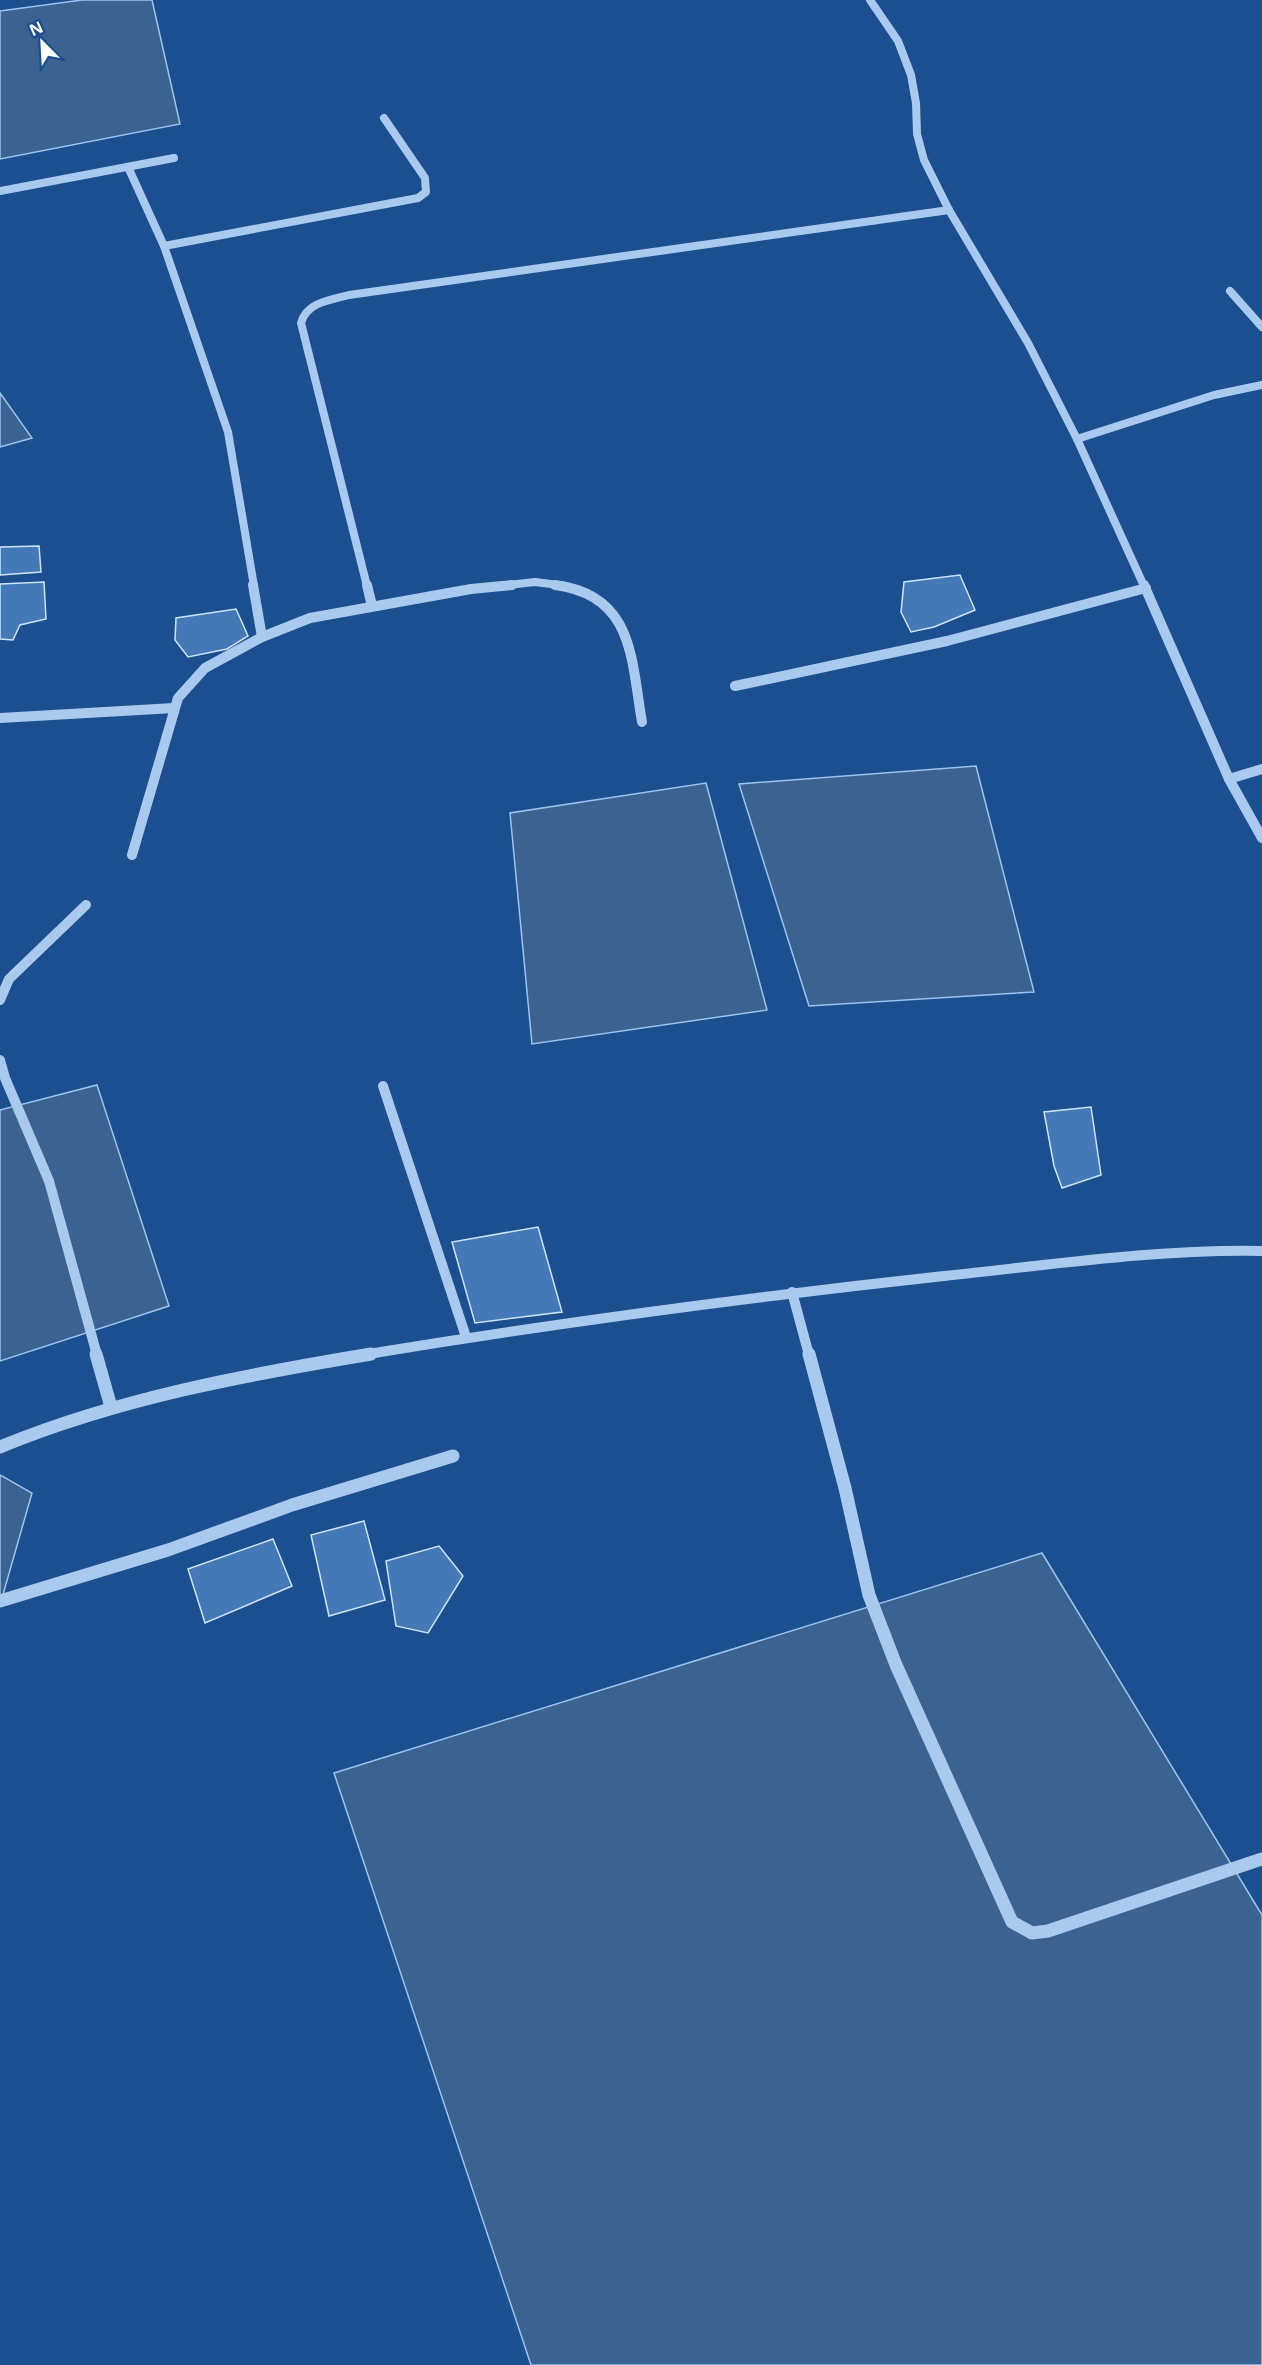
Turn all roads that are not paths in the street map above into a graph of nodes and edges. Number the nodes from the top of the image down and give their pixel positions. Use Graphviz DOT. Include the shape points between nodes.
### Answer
graph roads {
  1 [pos="870,0"];
  2 [pos="384,118"];
  3 [pos="174,158"];
  4 [pos="128,167"];
  5 [pos="0,191"];
  6 [pos="949,210"];
  7 [pos="164,246"];
  8 [pos="1230,291"];
  9 [pos="1262,327"];
  10 [pos="1262,385"];
  11 [pos="1077,439"];
  12 [pos="1146,588"];
  13 [pos="372,606"];
  14 [pos="262,637"];
  15 [pos="735,686"];
  16 [pos="174,708"];
  17 [pos="0,718"];
  18 [pos="642,722"];
  19 [pos="1262,770"];
  20 [pos="1229,779"];
  21 [pos="1262,838"];
  22 [pos="132,855"];
  23 [pos="86,905"];
  24 [pos="0,1000"];
  25 [pos="0,1060"];
  26 [pos="383,1086"];
  27 [pos="1262,1251"];
  28 [pos="792,1292"];
  29 [pos="466,1337"];
  30 [pos="111,1407"];
  31 [pos="0,1447"];
  32 [pos="453,1456"];
  33 [pos="0,1601"];
  34 [pos="1262,1859"];
  1 -- 6 [label="street" via="903,52 916,103 916,134 924,160"];
  2 -- 7 [label="street" via="427,185 426,192 418,198"];
  3 -- 4 [label="street"];
  4 -- 5 [label="street"];
  4 -- 7 [label="street"];
  6 -- 11 [label="street" via="1028,343"];
  6 -- 13 [label="street" via="349,295 303,312 301,323"];
  7 -- 14 [label="street" via="228,432"];
  8 -- 9 [label="street"];
  10 -- 11 [label="street" via="1214,394"];
  11 -- 12 [label="street"];
  12 -- 15 [label="street" via="947,641"];
  12 -- 20 [label="street"];
  13 -- 14 [label="street" via="310,618"];
  13 -- 18 [label="street" via="535,582 574,587 605,603 626,634"];
  14 -- 16 [label="street" via="205,668"];
  16 -- 17 [label="street"];
  16 -- 22 [label="street"];
  19 -- 20 [label="street"];
  20 -- 21 [label="street"];
  23 -- 24 [label="street" via="9,979"];
  25 -- 30 [label="street" via="49,1181"];
  26 -- 29 [label="street"];
  27 -- 28 [label="street" via="1152,1254"];
  28 -- 29 [label="street"];
  28 -- 34 [label="street" via="869,1594 896,1665 1012,1922 1032,1933 1048,1931"];
  29 -- 30 [label="street" via="204,1383"];
  30 -- 31 [label="street"];
  32 -- 33 [label="street"];
}
